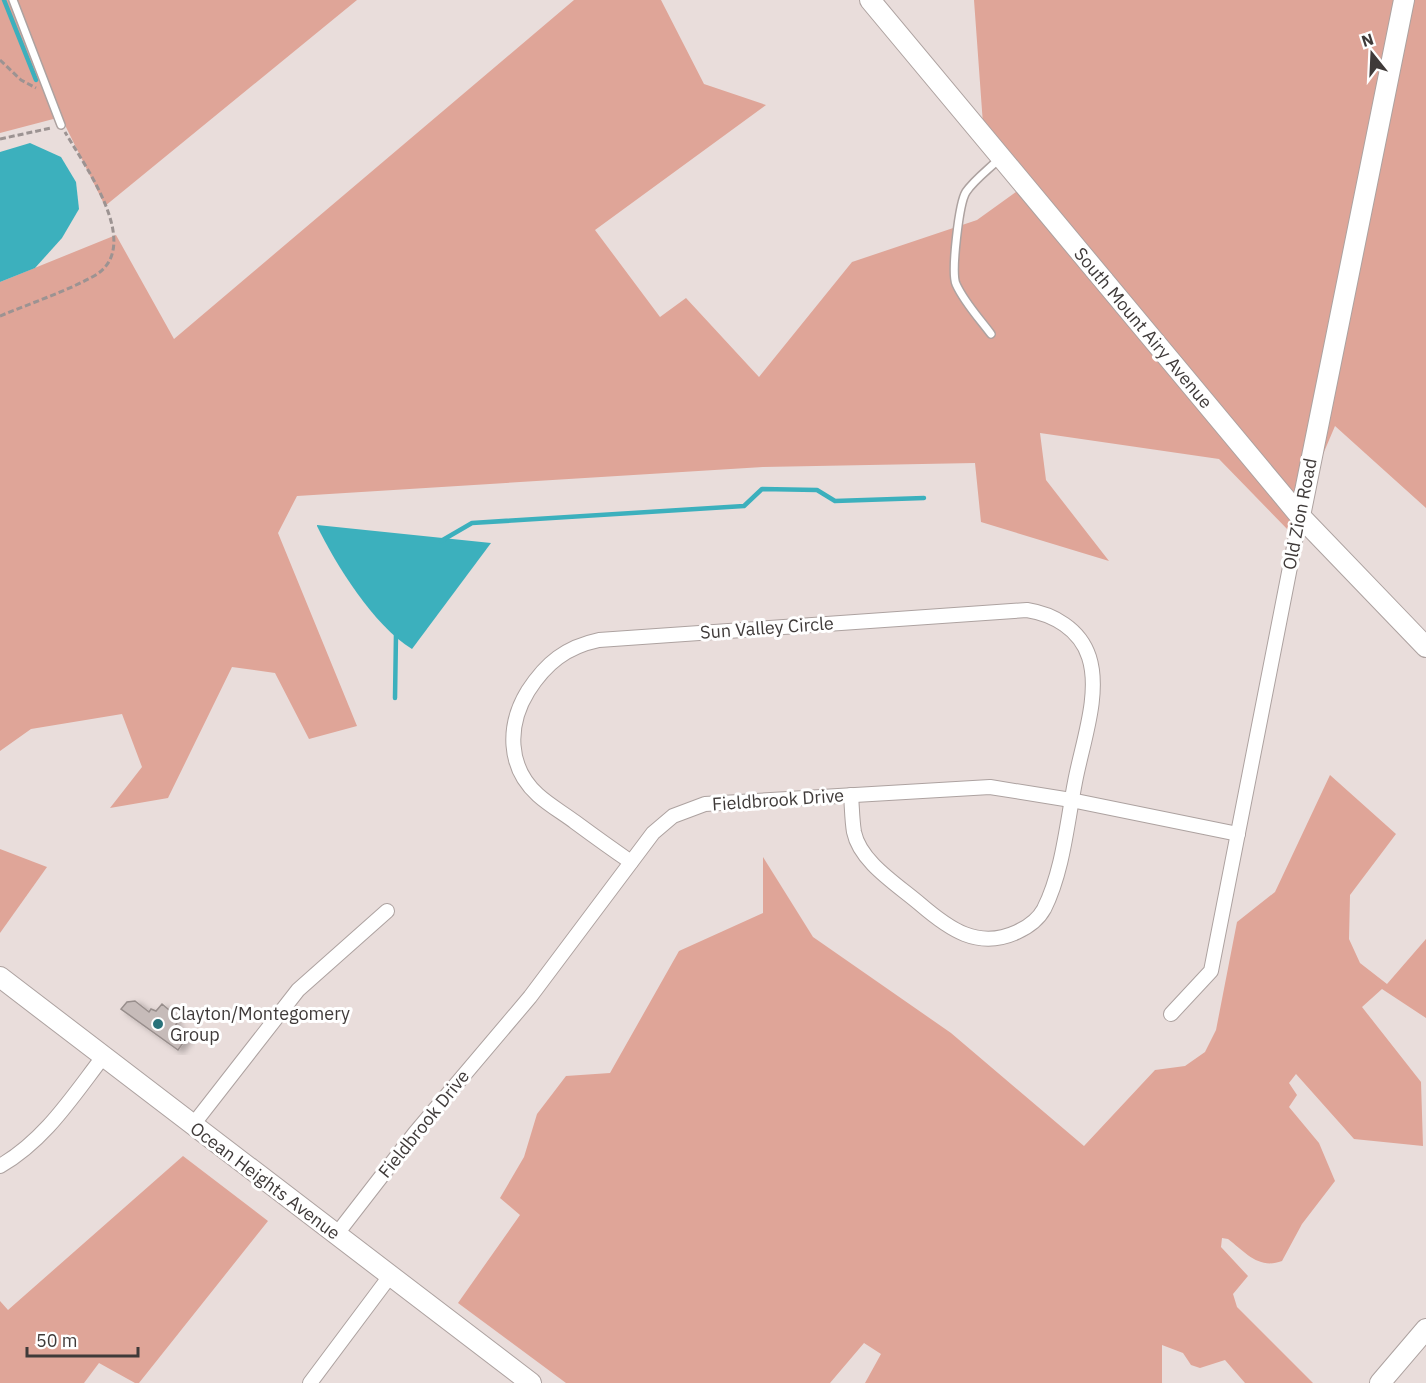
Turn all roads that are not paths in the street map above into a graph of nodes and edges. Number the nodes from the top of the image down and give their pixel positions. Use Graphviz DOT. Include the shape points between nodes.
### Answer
graph roads {
  1 [pos="13,0"];
  2 [pos="870,0"];
  3 [pos="1404,0"];
  4 [pos="61,125"];
  5 [pos="1001,157"];
  6 [pos="991,334"];
  7 [pos="1299,516"];
  8 [pos="1426,647"];
  9 [pos="851,795"];
  10 [pos="1071,800"];
  11 [pos="1238,834"];
  12 [pos="631,862"];
  13 [pos="387,911"];
  14 [pos="0,977"];
  15 [pos="1171,1014"];
  16 [pos="103,1057"];
  17 [pos="192,1125"];
  18 [pos="0,1166"];
  19 [pos="336,1235"];
  20 [pos="390,1276"];
  21 [pos="1426,1329"];
  22 [pos="310,1383"];
  23 [pos="531,1383"];
  24 [pos="1380,1383"];
  1 -- 4 [label="lane"];
  2 -- 5 [label="street, South Mount Airy Avenue"];
  3 -- 7 [label="street, Old Zion Road"];
  5 -- 6 [label="lane" via="960,203 953,265 955,282"];
  5 -- 7 [label="street, South Mount Airy Avenue"];
  7 -- 8 [label="street, South Mount Airy Avenue"];
  7 -- 11 [label="street, Old Zion Road"];
  9 -- 10 [label="street, Fieldbrook Drive" via="990,787"];
  9 -- 10 [label="street, Sun Valley Circle" via="854,832 866,855 946,927 973,938 988,939 1017,932 1043,912 1055,878"];
  9 -- 12 [label="street, Fieldbrook Drive" via="697,806 659,827"];
  10 -- 11 [label="street, Fieldbrook Drive"];
  10 -- 12 [label="street, Sun Valley Circle" via="1090,703 1092,669 1081,642 1046,613 1006,611 599,640 565,651 539,674 514,719 514,756 524,778 538,795"];
  11 -- 15 [label="street, Old Zion Road" via="1211,971"];
  12 -- 19 [label="street, Fieldbrook Drive" via="530,997 415,1133"];
  13 -- 17 [label="street" via="298,990"];
  14 -- 16 [label="street, Ocean Heights Avenue"];
  16 -- 17 [label="street, Ocean Heights Avenue"];
  16 -- 18 [label="street" via="42,1136 22,1154"];
  17 -- 19 [label="street, Ocean Heights Avenue"];
  19 -- 20 [label="street, Ocean Heights Avenue"];
  20 -- 22 [label="street"];
  20 -- 23 [label="street, Ocean Heights Avenue"];
  21 -- 24 [label="street"];
}
